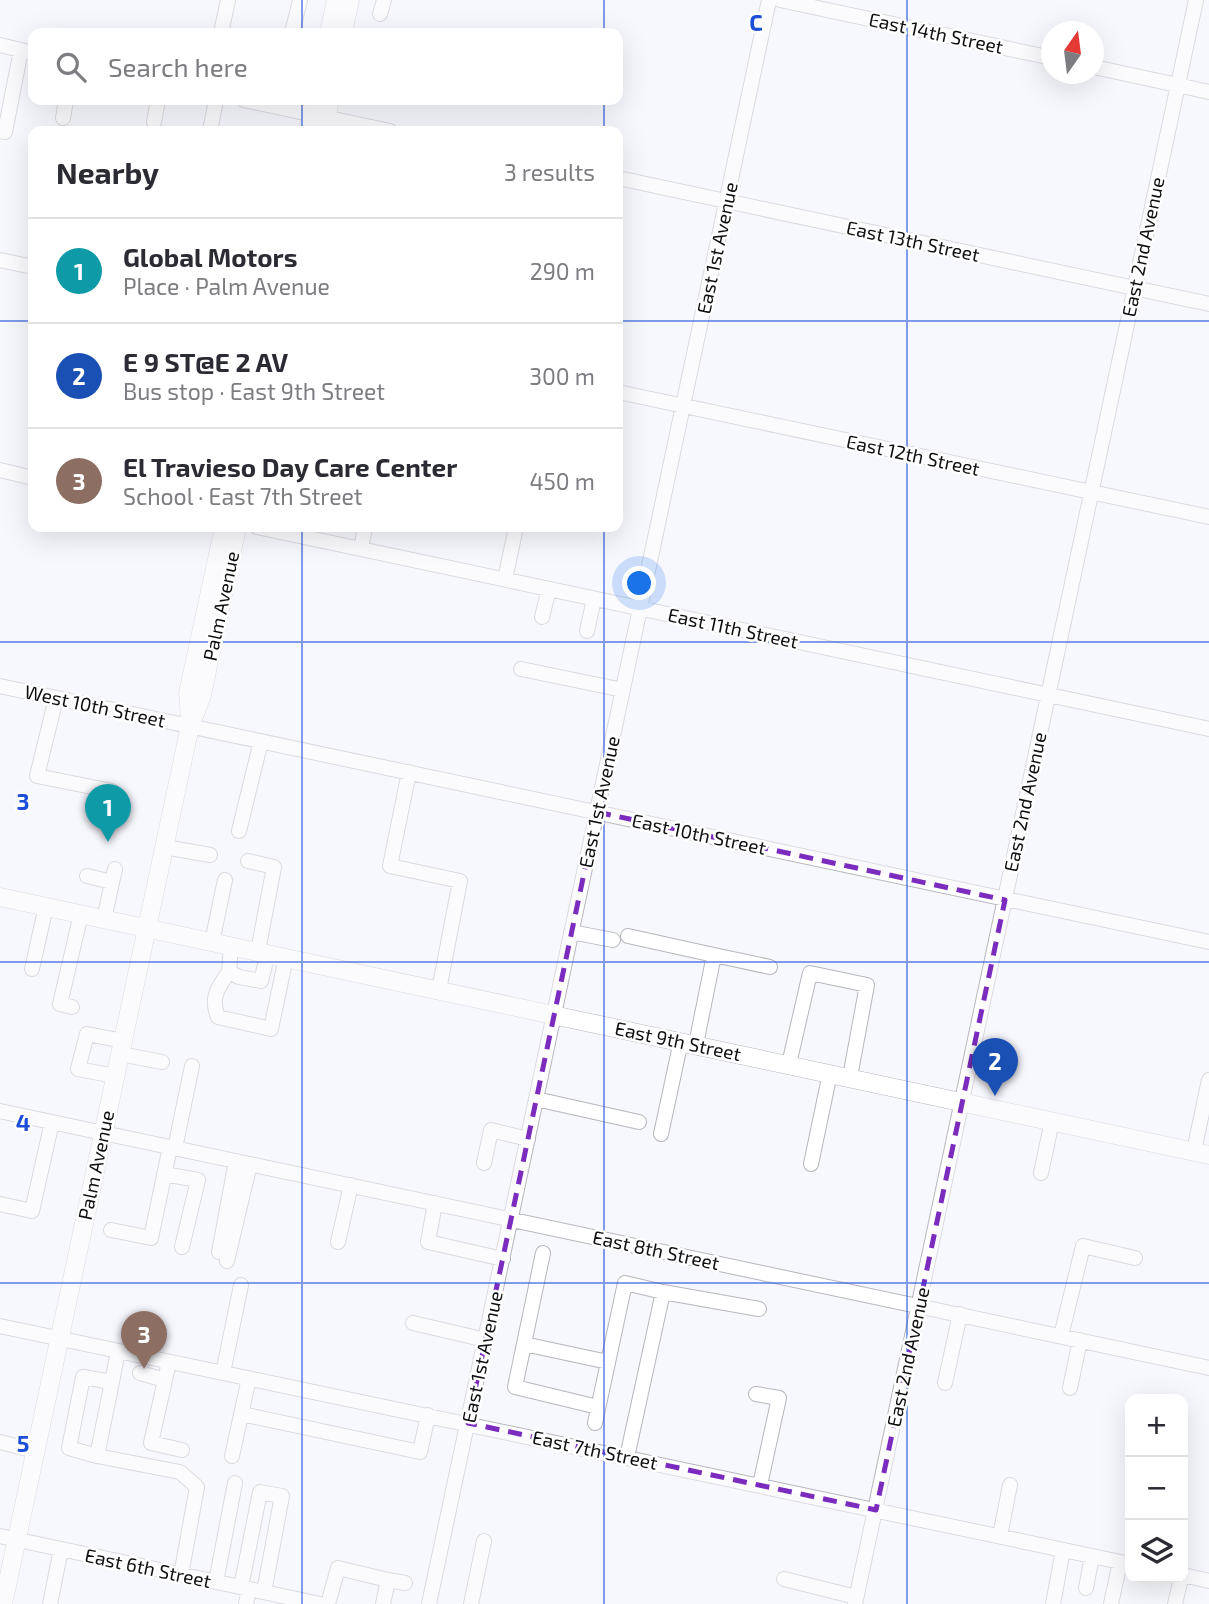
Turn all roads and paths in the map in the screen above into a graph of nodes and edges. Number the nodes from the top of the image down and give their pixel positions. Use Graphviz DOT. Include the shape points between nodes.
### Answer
graph roads {
  1 [pos="228,0"];
  2 [pos="300,0"];
  3 [pos="336,0"];
  4 [pos="350,0"];
  5 [pos="769,0"];
  6 [pos="780,0"];
  7 [pos="1196,0"];
  8 [pos="222,28"];
  9 [pos="293,28"];
  10 [pos="330,28"];
  11 [pos="343,28"];
  12 [pos="0,45"];
  13 [pos="27,51"];
  14 [pos="1041,56"];
  15 [pos="1104,69"];
  16 [pos="1178,85"];
  17 [pos="1209,92"];
  18 [pos="65,105"];
  19 [pos="158,105"];
  20 [pos="215,105"];
  21 [pos="283,105"];
  22 [pos="319,115"];
  23 [pos="63,118"];
  24 [pos="153,122"];
  25 [pos="211,126"];
  26 [pos="368,126"];
  27 [pos="0,131"];
  28 [pos="623,179"];
  29 [pos="728,201"];
  30 [pos="0,260"];
  31 [pos="28,266"];
  32 [pos="1134,288"];
  33 [pos="1209,304"];
  34 [pos="623,392"];
  35 [pos="683,405"];
  36 [pos="0,470"];
  37 [pos="28,477"];
  38 [pos="1091,493"];
  39 [pos="1209,517"];
  40 [pos="223,532"];
  41 [pos="236,532"];
  42 [pos="281,532"];
  43 [pos="364,532"];
  44 [pos="515,532"];
  45 [pos="361,549"];
  46 [pos="505,579"];
  47 [pos="549,589"];
  48 [pos="594,598"];
  49 [pos="640,608"];
  50 [pos="542,617"];
  51 [pos="587,631"];
  52 [pos="521,669"];
  53 [pos="0,687"];
  54 [pos="623,690"];
  55 [pos="1048,695"];
  56 [pos="56,698"];
  57 [pos="190,726"];
  58 [pos="1209,729"];
  59 [pos="261,741"];
  60 [pos="409,772"];
  61 [pos="113,790"];
  62 [pos="597,812"];
  63 [pos="239,831"];
  64 [pos="165,847"];
  65 [pos="210,855"];
  66 [pos="248,861"];
  67 [pos="87,876"];
  68 [pos="225,880"];
  69 [pos="0,897"];
  70 [pos="1005,900"];
  71 [pos="46,906"];
  72 [pos="81,914"];
  73 [pos="104,919"];
  74 [pos="148,928"];
  75 [pos="571,932"];
  76 [pos="628,936"];
  77 [pos="613,940"];
  78 [pos="212,942"];
  79 [pos="1209,942"];
  80 [pos="231,946"];
  81 [pos="270,954"];
  82 [pos="714,955"];
  83 [pos="770,967"];
  84 [pos="32,969"];
  85 [pos="229,972"];
  86 [pos="439,990"];
  87 [pos="72,1007"];
  88 [pos="553,1014"];
  89 [pos="688,1043"];
  90 [pos="121,1048"];
  91 [pos="163,1062"];
  92 [pos="789,1064"];
  93 [pos="192,1066"];
  94 [pos="830,1073"];
  95 [pos="115,1076"];
  96 [pos="850,1077"];
  97 [pos="1209,1080"];
  98 [pos="536,1099"];
  99 [pos="962,1101"];
  100 [pos="0,1111"];
  101 [pos="1052,1121"];
  102 [pos="52,1122"];
  103 [pos="639,1122"];
  104 [pos="103,1133"];
  105 [pos="661,1134"];
  106 [pos="528,1139"];
  107 [pos="173,1148"];
  108 [pos="1202,1153"];
  109 [pos="243,1162"];
  110 [pos="484,1163"];
  111 [pos="811,1164"];
  112 [pos="1041,1173"];
  113 [pos="164,1174"];
  114 [pos="351,1185"];
  115 [pos="435,1203"];
  116 [pos="0,1204"];
  117 [pos="512,1219"];
  118 [pos="111,1230"];
  119 [pos="338,1242"];
  120 [pos="182,1247"];
  121 [pos="543,1253"];
  122 [pos="223,1257"];
  123 [pos="1135,1258"];
  124 [pos="503,1259"];
  125 [pos="241,1285"];
  126 [pos="663,1292"];
  127 [pos="919,1305"];
  128 [pos="760,1309"];
  129 [pos="960,1314"];
  130 [pos="413,1323"];
  131 [pos="0,1326"];
  132 [pos="1061,1336"];
  133 [pos="59,1339"];
  134 [pos="486,1340"];
  135 [pos="1080,1340"];
  136 [pos="524,1344"];
  137 [pos="118,1351"];
  138 [pos="169,1362"];
  139 [pos="608,1362"];
  140 [pos="1209,1368"];
  141 [pos="140,1373"];
  142 [pos="223,1373"];
  143 [pos="249,1378"];
  144 [pos="165,1380"];
  145 [pos="112,1382"];
  146 [pos="945,1383"];
  147 [pos="1070,1388"];
  148 [pos="756,1394"];
  149 [pos="598,1407"];
  150 [pos="242,1414"];
  151 [pos="428,1415"];
  152 [pos="468,1423"];
  153 [pos="595,1423"];
  154 [pos="0,1442"];
  155 [pos="182,1450"];
  156 [pos="36,1451"];
  157 [pos="97,1456"];
  158 [pos="232,1456"];
  159 [pos="627,1457"];
  160 [pos="235,1483"];
  161 [pos="760,1485"];
  162 [pos="1010,1486"];
  163 [pos="876,1510"];
  164 [pos="1000,1536"];
  165 [pos="8,1538"];
  166 [pos="484,1541"];
  167 [pos="61,1549"];
  168 [pos="1063,1550"];
  169 [pos="1092,1556"];
  170 [pos="1125,1563"];
  171 [pos="181,1575"];
  172 [pos="1188,1577"];
  173 [pos="784,1579"];
  174 [pos="388,1580"];
  175 [pos="1209,1581"];
  176 [pos="216,1582"];
  177 [pos="405,1583"];
  178 [pos="1180,1583"];
  179 [pos="1086,1588"];
  180 [pos="264,1592"];
  181 [pos="245,1594"];
  182 [pos="856,1600"];
  183 [pos="292,1601"];
  184 [pos="3,1604"];
  185 [pos="50,1604"];
  186 [pos="320,1604"];
  187 [pos="328,1604"];
  188 [pos="383,1604"];
  189 [pos="429,1604"];
  190 [pos="471,1604"];
  191 [pos="1053,1604"];
  192 [pos="1111,1604"];
  193 [pos="1175,1604"];
  1 -- 8 [label="street"];
  2 -- 9 [label="street"];
  3 -- 10 [label="main road"];
  4 -- 11 [label="main road"];
  5 -- 29 [label="street, East 1st Avenue"];
  6 -- 14 [label="street, East 14th Street"];
  7 -- 16 [label="street, East 2nd Avenue"];
  12 -- 13 [label="street"];
  13 -- 27 [label="street" via="5,132"];
  15 -- 16 [label="street"];
  16 -- 17 [label="street"];
  16 -- 32 [label="street, East 2nd Avenue"];
  18 -- 23 [label="street"];
  19 -- 24 [label="street"];
  20 -- 25 [label="street"];
  21 -- 22 [label="street"];
  22 -- 26 [label="street"];
  28 -- 29 [label="street, East 13th Street"];
  29 -- 32 [label="street, East 13th Street"];
  29 -- 35 [label="street, East 1st Avenue"];
  30 -- 31 [label="street"];
  32 -- 33 [label="street, East 13th Street"];
  32 -- 38 [label="street, East 2nd Avenue"];
  34 -- 35 [label="street, East 12th Street"];
  35 -- 38 [label="street, East 12th Street"];
  35 -- 49 [label="street, East 1st Avenue"];
  36 -- 37 [label="street"];
  38 -- 39 [label="street, East 12th Street"];
  38 -- 55 [label="street, East 2nd Avenue"];
  40 -- 57 [label="main road, Palm Avenue" via="188,693"];
  41 -- 57 [label="main road, Palm Avenue" via="202,695"];
  42 -- 45 [label="street, East 11th Street"];
  43 -- 45 [label="street"];
  44 -- 46 [label="street"];
  45 -- 46 [label="street, East 11th Street"];
  46 -- 47 [label="street, East 11th Street"];
  47 -- 48 [label="street, East 11th Street"];
  47 -- 50 [label="street"];
  48 -- 49 [label="street, East 11th Street"];
  48 -- 51 [label="street"];
  49 -- 54 [label="street, East 1st Avenue"];
  49 -- 55 [label="street, East 11th Street"];
  52 -- 54 [label="street"];
  53 -- 56 [label="street, West 10th Street"];
  54 -- 62 [label="street, East 1st Avenue"];
  55 -- 58 [label="street, East 11th Street"];
  55 -- 70 [label="street, East 2nd Avenue"];
  56 -- 57 [label="street, West 10th Street"];
  56 -- 61 [label="street" via="37,776"];
  57 -- 59 [label="street, East 10th Street"];
  57 -- 64 [label="main road, Palm Avenue"];
  59 -- 60 [label="street, East 10th Street"];
  59 -- 63 [label="street"];
  60 -- 62 [label="street, East 10th Street"];
  60 -- 86 [label="street" via="390,866 460,881"];
  62 -- 70 [label="street, East 10th Street"];
  62 -- 75 [label="street, East 1st Avenue"];
  64 -- 65 [label="street"];
  64 -- 74 [label="main road, Palm Avenue"];
  66 -- 81 [label="street" via="274,867"];
  67 -- 73 [label="street" via="114,875"];
  68 -- 78 [label="street"];
  69 -- 71 [label="main road, East 9th Street"];
  70 -- 79 [label="street, East 10th Street"];
  70 -- 99 [label="street, East 2nd Avenue"];
  71 -- 72 [label="main road, East 9th Street"];
  71 -- 84 [label="street"];
  72 -- 73 [label="main road, East 9th Street"];
  72 -- 87 [label="street" via="60,1004"];
  73 -- 74 [label="main road, East 9th Street"];
  74 -- 78 [label="main road, East 9th Street"];
  74 -- 90 [label="main road, Palm Avenue"];
  75 -- 77 [label="street"];
  75 -- 88 [label="street, East 1st Avenue"];
  76 -- 82 [label="street"];
  78 -- 80 [label="main road, East 9th Street"];
  80 -- 81 [label="main road, East 9th Street"];
  80 -- 85 [label="street"];
  81 -- 85 [label="street" via="261,981"];
  81 -- 85 [label="street" via="271,1028 218,1017 216,989"];
  81 -- 86 [label="main road, East 9th Street"];
  82 -- 83 [label="street"];
  82 -- 89 [label="street"];
  86 -- 88 [label="main road, East 9th Street"];
  88 -- 89 [label="main road, East 9th Street"];
  88 -- 98 [label="street, East 1st Avenue"];
  89 -- 92 [label="main road, East 9th Street"];
  89 -- 105 [label="street"];
  90 -- 91 [label="street"];
  90 -- 95 [label="main road, Palm Avenue"];
  90 -- 95 [label="street" via="87,1034 78,1069"];
  92 -- 94 [label="main road, East 9th Street"];
  92 -- 96 [label="street" via="810,973 867,985"];
  93 -- 107 [label="street"];
  94 -- 96 [label="main road, East 9th Street"];
  94 -- 111 [label="street"];
  95 -- 104 [label="main road, Palm Avenue"];
  96 -- 99 [label="main road, East 9th Street"];
  97 -- 108 [label="street"];
  98 -- 103 [label="street"];
  98 -- 106 [label="street, East 1st Avenue"];
  99 -- 101 [label="main road, East 9th Street"];
  99 -- 127 [label="street, East 2nd Avenue"];
  100 -- 102 [label="street, East 8th Street"];
  101 -- 108 [label="main road, East 9th Street"];
  101 -- 112 [label="street"];
  102 -- 104 [label="street, East 8th Street"];
  102 -- 116 [label="street" via="32,1211"];
  104 -- 107 [label="street, East 8th Street"];
  104 -- 133 [label="main road, Palm Avenue"];
  106 -- 110 [label="street" via="491,1130"];
  106 -- 117 [label="street, East 1st Avenue"];
  107 -- 109 [label="street, East 8th Street"];
  107 -- 113 [label="street"];
  109 -- 114 [label="street, East 8th Street"];
  109 -- 122 [label="street"];
  113 -- 118 [label="street" via="151,1238"];
  113 -- 120 [label="street" via="198,1180"];
  114 -- 115 [label="street, East 8th Street"];
  114 -- 119 [label="street"];
  115 -- 117 [label="street, East 8th Street"];
  115 -- 124 [label="street" via="428,1242"];
  117 -- 124 [label="street, East 1st Avenue"];
  117 -- 127 [label="street, East 8th Street"];
  121 -- 136 [label="street"];
  123 -- 132 [label="street" via="1083,1246"];
  124 -- 134 [label="street, East 1st Avenue"];
  125 -- 142 [label="street"];
  126 -- 128 [label="street"];
  126 -- 139 [label="street" via="625,1283"];
  126 -- 159 [label="street"];
  127 -- 129 [label="street, East 8th Street"];
  127 -- 163 [label="street, East 2nd Avenue"];
  129 -- 132 [label="street, East 8th Street"];
  129 -- 146 [label="street"];
  130 -- 134 [label="street"];
  131 -- 133 [label="street, East 7th Street"];
  132 -- 135 [label="street, East 8th Street"];
  133 -- 137 [label="street, East 7th Street"];
  133 -- 156 [label="main road, Palm Avenue"];
  134 -- 152 [label="street, East 1st Avenue"];
  135 -- 140 [label="street, East 8th Street"];
  135 -- 147 [label="street"];
  136 -- 139 [label="street"];
  136 -- 149 [label="street" via="515,1387"];
  137 -- 138 [label="street, East 7th Street"];
  137 -- 145 [label="street"];
  138 -- 142 [label="street, East 7th Street"];
  138 -- 144 [label="street"];
  139 -- 149 [label="street"];
  141 -- 144 [label="street"];
  142 -- 143 [label="street, East 7th Street"];
  143 -- 150 [label="street"];
  143 -- 151 [label="street, East 7th Street"];
  144 -- 155 [label="street" via="151,1443"];
  145 -- 157 [label="street"];
  145 -- 157 [label="street" via="83,1377 78,1400 69,1448"];
  148 -- 161 [label="street" via="779,1398"];
  149 -- 153 [label="street"];
  150 -- 151 [label="street" via="420,1452"];
  150 -- 158 [label="street"];
  151 -- 152 [label="street, East 7th Street"];
  152 -- 159 [label="street, East 7th Street"];
  152 -- 189 [label="street, East 1st Avenue"];
  154 -- 156 [label="street"];
  156 -- 165 [label="main road, Palm Avenue"];
  157 -- 171 [label="street" via="180,1472 197,1487"];
  159 -- 161 [label="street, East 7th Street"];
  160 -- 176 [label="street"];
  161 -- 163 [label="street, East 7th Street"];
  162 -- 164 [label="street"];
  163 -- 164 [label="street, East 7th Street"];
  163 -- 182 [label="street, East 2nd Avenue"];
  164 -- 168 [label="street, East 7th Street"];
  165 -- 167 [label="street, East 6th Street"];
  165 -- 184 [label="main road, Palm Avenue"];
  166 -- 190 [label="street"];
  167 -- 171 [label="street, East 6th Street"];
  167 -- 185 [label="street"];
  168 -- 169 [label="street, East 7th Street"];
  168 -- 191 [label="street"];
  169 -- 170 [label="street, East 7th Street"];
  169 -- 179 [label="street"];
  170 -- 192 [label="street"];
  171 -- 176 [label="street, East 6th Street"];
  172 -- 175 [label="street"];
  173 -- 182 [label="street"];
  174 -- 177 [label="street"];
  174 -- 187 [label="street" via="338,1568"];
  174 -- 188 [label="street"];
  176 -- 181 [label="street, East 6th Street"];
  178 -- 193 [label="street"];
  180 -- 181 [label="street, East 6th Street"];
  180 -- 181 [label="street" via="282,1496 260,1492"];
  180 -- 183 [label="street, East 6th Street"];
  183 -- 186 [label="street, East 6th Street"];
}
